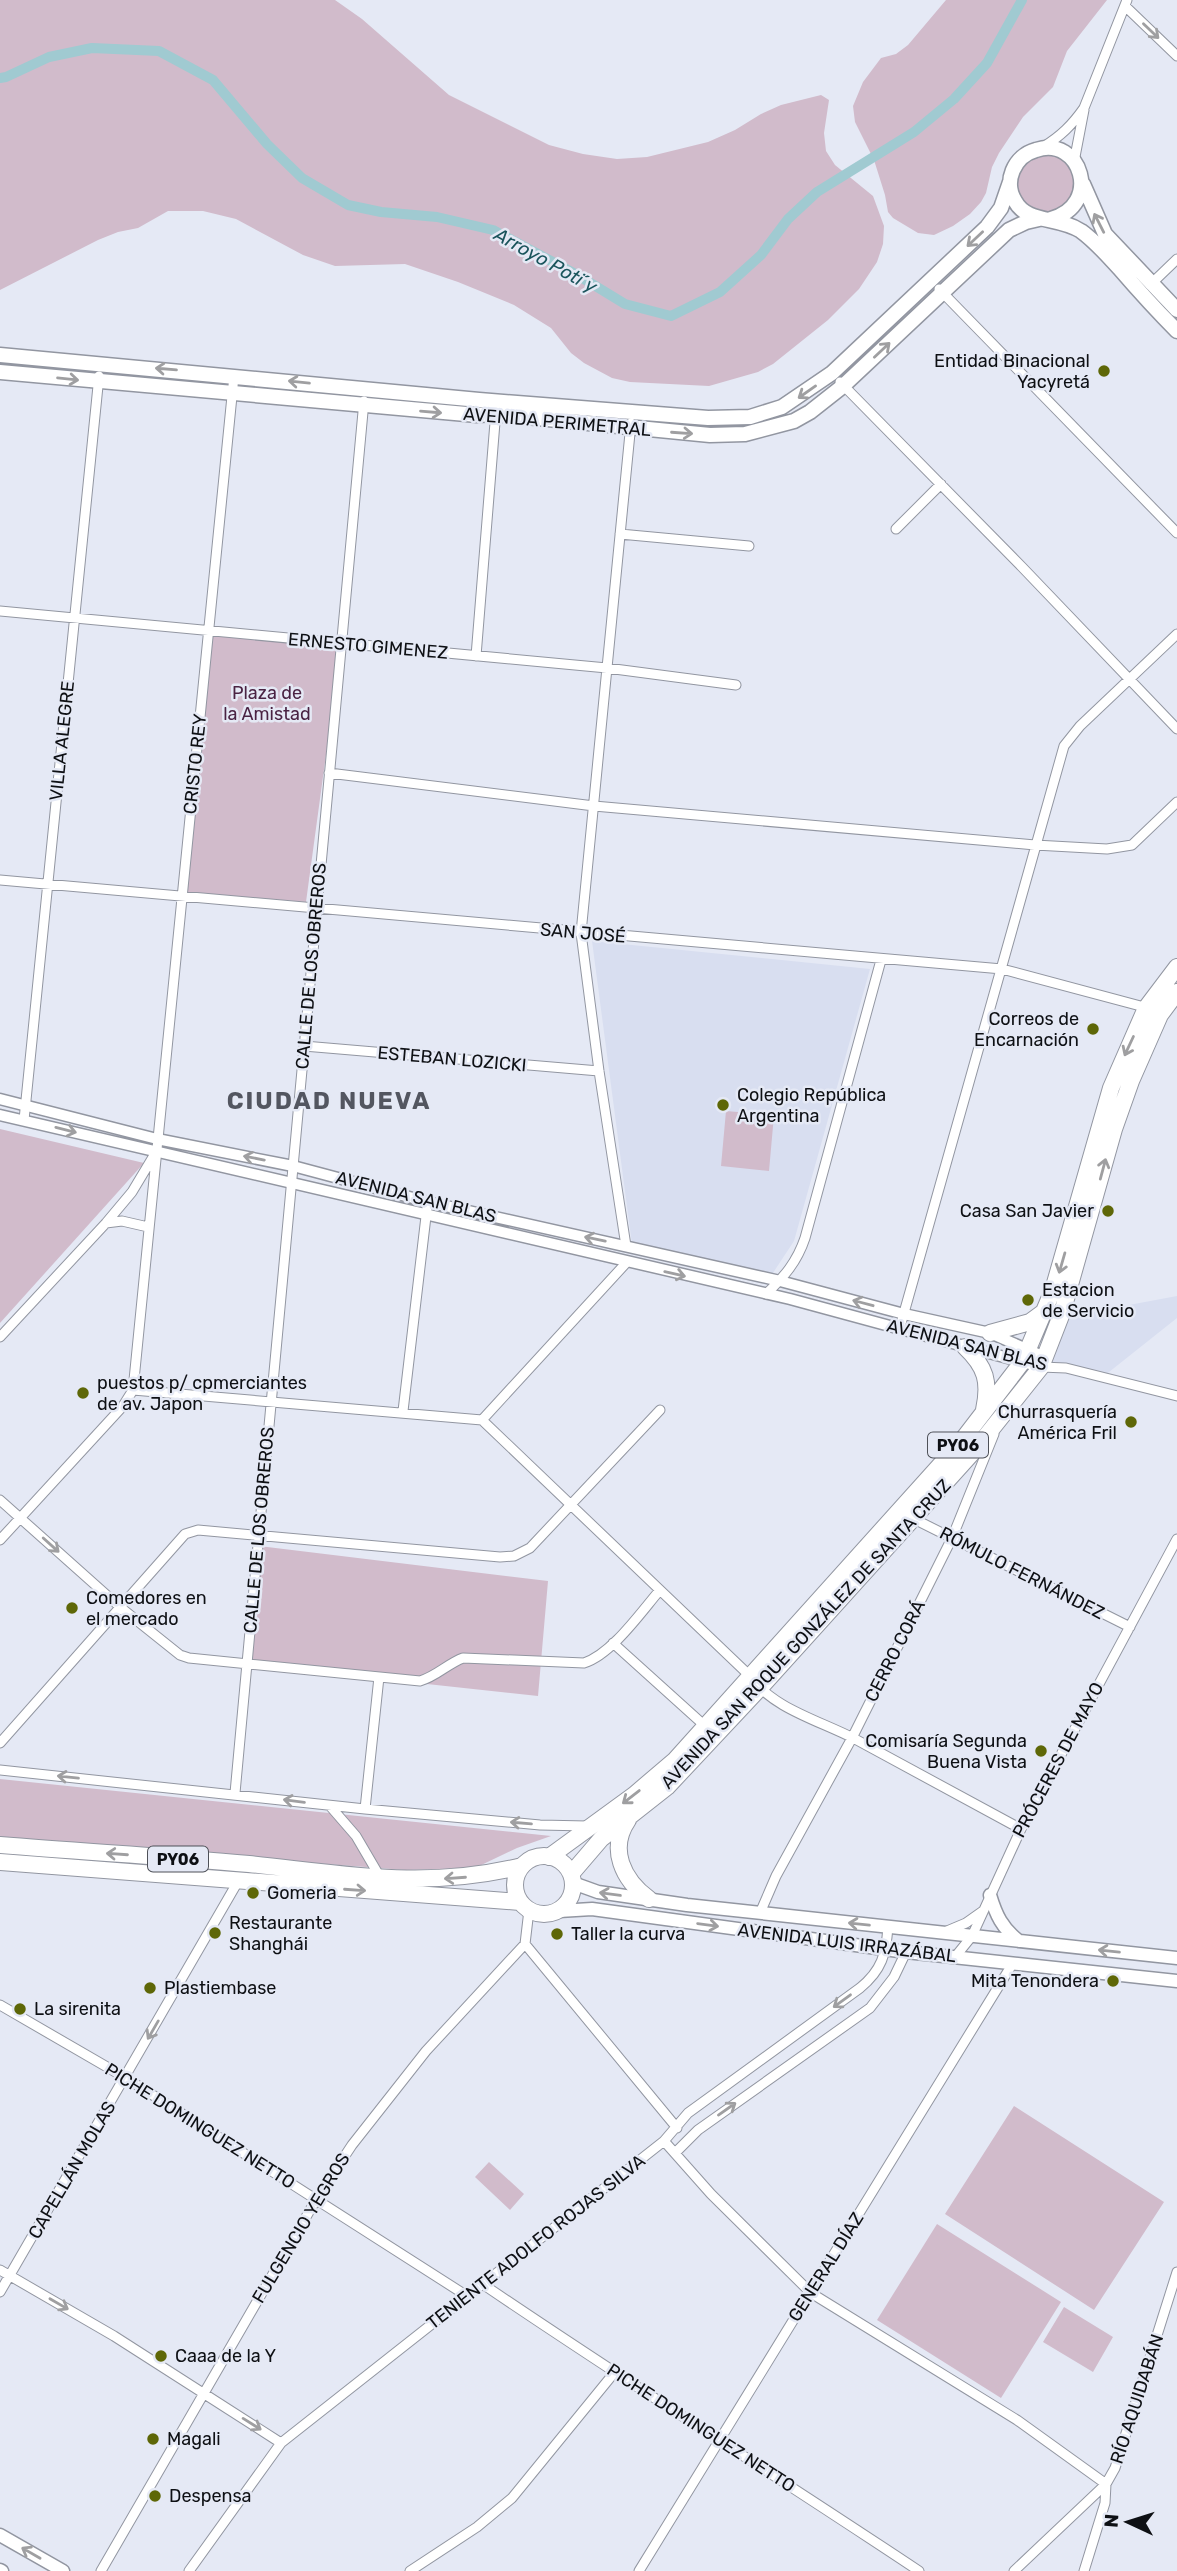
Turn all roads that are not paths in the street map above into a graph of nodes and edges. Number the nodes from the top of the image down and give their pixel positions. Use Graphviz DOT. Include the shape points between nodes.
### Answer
graph roads {
  1 [pos="1126,3"];
  2 [pos="1177,56"];
  3 [pos="1084,108"];
  4 [pos="1041,148"];
  5 [pos="1074,162"];
  6 [pos="1082,181"];
  7 [pos="1010,182"];
  8 [pos="1045,219"];
  9 [pos="1177,259"];
  10 [pos="931,280"];
  11 [pos="1147,289"];
  12 [pos="943,293"];
  13 [pos="1177,310"];
  14 [pos="1177,331"];
  15 [pos="0,355"];
  16 [pos="100,363"];
  17 [pos="0,372"];
  18 [pos="832,373"];
  19 [pos="234,376"];
  20 [pos="98,382"];
  21 [pos="843,386"];
  22 [pos="365,389"];
  23 [pos="232,394"];
  24 [pos="497,399"];
  25 [pos="363,406"];
  26 [pos="632,412"];
  27 [pos="496,415"];
  28 [pos="630,429"];
  29 [pos="941,484"];
  30 [pos="896,530"];
  31 [pos="1177,533"];
  32 [pos="620,534"];
  33 [pos="749,546"];
  34 [pos="0,611"];
  35 [pos="75,618"];
  36 [pos="208,631"];
  37 [pos="1177,634"];
  38 [pos="341,644"];
  39 [pos="476,656"];
  40 [pos="607,668"];
  41 [pos="1129,679"];
  42 [pos="736,685"];
  43 [pos="1177,729"];
  44 [pos="329,773"];
  45 [pos="1177,802"];
  46 [pos="594,806"];
  47 [pos="1035,845"];
  48 [pos="0,880"];
  49 [pos="48,884"];
  50 [pos="181,896"];
  51 [pos="317,908"];
  52 [pos="581,933"];
  53 [pos="881,960"];
  54 [pos="1177,967"];
  55 [pos="1002,969"];
  56 [pos="1177,992"];
  57 [pos="1153,1011"];
  58 [pos="304,1046"];
  59 [pos="599,1071"];
  60 [pos="0,1099"];
  61 [pos="26,1105"];
  62 [pos="0,1115"];
  63 [pos="24,1120"];
  64 [pos="157,1139"];
  65 [pos="156,1152"];
  66 [pos="293,1166"];
  67 [pos="292,1181"];
  68 [pos="428,1202"];
  69 [pos="426,1215"];
  70 [pos="106,1223"];
  71 [pos="148,1227"];
  72 [pos="626,1245"];
  73 [pos="626,1262"];
  74 [pos="780,1281"];
  75 [pos="766,1294"];
  76 [pos="1045,1311"];
  77 [pos="904,1314"];
  78 [pos="900,1327"];
  79 [pos="990,1333"];
  80 [pos="0,1337"];
  81 [pos="965,1347"];
  82 [pos="1026,1356"];
  83 [pos="1043,1362"];
  84 [pos="133,1390"];
  85 [pos="1177,1396"];
  86 [pos="271,1402"];
  87 [pos="660,1410"];
  88 [pos="403,1411"];
  89 [pos="983,1415"];
  90 [pos="482,1419"];
  91 [pos="1000,1420"];
  92 [pos="0,1500"];
  93 [pos="572,1505"];
  94 [pos="21,1518"];
  95 [pos="914,1518"];
  96 [pos="259,1536"];
  97 [pos="952,1538"];
  98 [pos="1177,1539"];
  99 [pos="0,1540"];
  100 [pos="660,1590"];
  101 [pos="120,1607"];
  102 [pos="1130,1627"];
  103 [pos="613,1643"];
  104 [pos="247,1664"];
  105 [pos="379,1677"];
  106 [pos="755,1683"];
  107 [pos="705,1726"];
  108 [pos="852,1738"];
  109 [pos="0,1743"];
  110 [pos="0,1770"];
  111 [pos="235,1793"];
  112 [pos="330,1805"];
  113 [pos="365,1809"];
  114 [pos="634,1812"];
  115 [pos="589,1826"];
  116 [pos="1021,1829"];
  117 [pos="0,1845"];
  118 [pos="549,1857"];
  119 [pos="0,1862"];
  120 [pos="247,1864"];
  121 [pos="522,1866"];
  122 [pos="380,1879"];
  123 [pos="572,1879"];
  124 [pos="238,1881"];
  125 [pos="990,1895"];
  126 [pos="649,1899"];
  127 [pos="525,1906"];
  128 [pos="985,1910"];
  129 [pos="559,1911"];
  130 [pos="760,1913"];
  131 [pos="888,1927"];
  132 [pos="943,1933"];
  133 [pos="972,1936"];
  134 [pos="1019,1941"];
  135 [pos="525,1944"];
  136 [pos="886,1949"];
  137 [pos="906,1952"];
  138 [pos="955,1957"];
  139 [pos="1177,1958"];
  140 [pos="1013,1963"];
  141 [pos="1177,1981"];
  142 [pos="0,2006"];
  143 [pos="125,2078"];
  144 [pos="677,2128"];
  145 [pos="664,2141"];
  146 [pos="675,2153"];
  147 [pos="317,2198"];
  148 [pos="0,2270"];
  149 [pos="1177,2272"];
  150 [pos="10,2276"];
  151 [pos="484,2285"];
  152 [pos="0,2292"];
  153 [pos="811,2293"];
  154 [pos="467,2296"];
  155 [pos="614,2373"];
  156 [pos="204,2394"];
  157 [pos="720,2438"];
  158 [pos="281,2443"];
  159 [pos="1106,2484"];
  160 [pos="0,2535"];
  161 [pos="63,2571"];
  162 [pos="101,2571"];
  163 [pos="189,2571"];
  164 [pos="410,2571"];
  165 [pos="639,2571"];
  166 [pos="919,2571"];
  167 [pos="1014,2571"];
  168 [pos="1084,2571"];
  1 -- 2 [label="street, one-way"];
  1 -- 3 [label="street"];
  3 -- 4 [label="street" via="1060,137"];
  3 -- 5 [label="street"];
  4 -- 5 [label="main road" via="1065,153"];
  4 -- 7 [label="main road" via="1016,163"];
  5 -- 6 [label="main road"];
  6 -- 8 [label="main road" via="1070,211"];
  11 -- 6 [label="main road, one-way" via="1105,234"];
  7 -- 8 [label="main road" via="1021,209"];
  7 -- 10 [label="main road, AVENIDA PERIMETRAL, one-way" via="995,219"];
  8 -- 11 [label="main road" via="1087,236"];
  8 -- 12 [label="main road, AVENIDA PERIMETRAL" via="1009,230"];
  9 -- 11 [label="street"];
  10 -- 12 [label="street"];
  10 -- 18 [label="main road, AVENIDA PERIMETRAL"];
  11 -- 13 [label="main road"];
  11 -- 14 [label="main road"];
  21 -- 12 [label="main road, AVENIDA PERIMETRAL, one-way"];
  12 -- 31 [label="street"];
  15 -- 16 [label="main road, AVENIDA PERIMETRAL"];
  19 -- 16 [label="main road, AVENIDA PERIMETRAL, one-way"];
  16 -- 20 [label="street, VILLA ALEGRE"];
  17 -- 20 [label="main road, AVENIDA PERIMETRAL, one-way"];
  18 -- 21 [label="street"];
  18 -- 26 [label="main road, AVENIDA PERIMETRAL, one-way" via="782,407 750,417"];
  22 -- 19 [label="main road, AVENIDA PERIMETRAL, one-way"];
  19 -- 23 [label="street, CRISTO REY"];
  20 -- 23 [label="main road, AVENIDA PERIMETRAL"];
  20 -- 35 [label="street, VILLA ALEGRE"];
  28 -- 21 [label="main road, AVENIDA PERIMETRAL, one-way" via="710,435 766,430 810,412"];
  21 -- 29 [label="street"];
  22 -- 24 [label="main road, AVENIDA PERIMETRAL"];
  22 -- 25 [label="street, CALLE DE LOS OBREROS"];
  23 -- 25 [label="main road, AVENIDA PERIMETRAL"];
  23 -- 36 [label="street, CRISTO REY"];
  24 -- 26 [label="main road, AVENIDA PERIMETRAL"];
  24 -- 27 [label="street"];
  25 -- 27 [label="main road, AVENIDA PERIMETRAL, one-way"];
  25 -- 38 [label="street, CALLE DE LOS OBREROS"];
  26 -- 28 [label="street"];
  27 -- 28 [label="main road, AVENIDA PERIMETRAL"];
  27 -- 39 [label="street"];
  28 -- 32 [label="street"];
  29 -- 30 [label="street"];
  29 -- 41 [label="street"];
  32 -- 33 [label="street"];
  32 -- 40 [label="street"];
  34 -- 35 [label="street, ERNESTO GIMENEZ"];
  35 -- 36 [label="street, ERNESTO GIMENEZ"];
  35 -- 49 [label="street, VILLA ALEGRE"];
  36 -- 38 [label="street, ERNESTO GIMENEZ"];
  36 -- 50 [label="street, CRISTO REY"];
  37 -- 41 [label="street"];
  38 -- 39 [label="street, ERNESTO GIMENEZ"];
  38 -- 44 [label="street, CALLE DE LOS OBREROS"];
  39 -- 40 [label="street, ERNESTO GIMENEZ"];
  40 -- 42 [label="street, ERNESTO GIMENEZ"];
  40 -- 46 [label="street"];
  41 -- 43 [label="street"];
  41 -- 47 [label="street" via="1064,746"];
  44 -- 46 [label="street"];
  44 -- 51 [label="street, CALLE DE LOS OBREROS"];
  45 -- 47 [label="street" via="1132,845 1107,849"];
  46 -- 47 [label="street"];
  46 -- 52 [label="street"];
  47 -- 55 [label="street"];
  48 -- 49 [label="street, SAN JOSÉ"];
  49 -- 50 [label="street, SAN JOSÉ"];
  49 -- 61 [label="street, VILLA ALEGRE"];
  50 -- 51 [label="street, SAN JOSÉ"];
  50 -- 64 [label="street, CRISTO REY"];
  51 -- 52 [label="street, SAN JOSÉ"];
  51 -- 58 [label="street, CALLE DE LOS OBREROS"];
  52 -- 53 [label="street, SAN JOSÉ"];
  52 -- 59 [label="street"];
  53 -- 55 [label="street, SAN JOSÉ"];
  53 -- 74 [label="street" via="805,1238"];
  54 -- 57 [label="highway, AVENIDA SAN ROQUE GONZÁLEZ DE SANTA CRUZ / PY06"];
  55 -- 57 [label="street, SAN JOSÉ"];
  55 -- 77 [label="street"];
  56 -- 57 [label="highway, AVENIDA SAN ROQUE GONZÁLEZ DE SANTA CRUZ / PY06"];
  57 -- 76 [label="highway, AVENIDA SAN ROQUE GONZÁLEZ DE SANTA CRUZ / PY06, one-way" via="1111,1088"];
  83 -- 57 [label="highway, AVENIDA SAN ROQUE GONZÁLEZ DE SANTA CRUZ / PY06, one-way"];
  58 -- 59 [label="street, ESTEBAN LOZICKI"];
  58 -- 66 [label="street, CALLE DE LOS OBREROS"];
  59 -- 72 [label="street"];
  60 -- 61 [label="street, AVENIDA SAN BLAS"];
  61 -- 63 [label="street, VILLA ALEGRE"];
  61 -- 64 [label="street, AVENIDA SAN BLAS"];
  62 -- 63 [label="street, AVENIDA SAN BLAS"];
  63 -- 65 [label="street, AVENIDA SAN BLAS, one-way"];
  64 -- 65 [label="street, CRISTO REY"];
  66 -- 64 [label="street, AVENIDA SAN BLAS, one-way"];
  65 -- 67 [label="street, AVENIDA SAN BLAS"];
  65 -- 70 [label="street"];
  65 -- 71 [label="street, CRISTO REY"];
  66 -- 67 [label="street, CALLE DE LOS OBREROS"];
  66 -- 68 [label="street, AVENIDA SAN BLAS"];
  67 -- 69 [label="street, AVENIDA SAN BLAS"];
  67 -- 86 [label="street, CALLE DE LOS OBREROS"];
  68 -- 69 [label="street"];
  72 -- 68 [label="street, AVENIDA SAN BLAS, one-way"];
  69 -- 73 [label="street, AVENIDA SAN BLAS"];
  69 -- 88 [label="street"];
  70 -- 71 [label="street" via="122,1221"];
  70 -- 80 [label="street"];
  71 -- 84 [label="street, CRISTO REY"];
  72 -- 74 [label="street, AVENIDA SAN BLAS"];
  73 -- 75 [label="street, AVENIDA SAN BLAS, one-way"];
  73 -- 90 [label="street"];
  74 -- 75 [label="street"];
  77 -- 74 [label="street, AVENIDA SAN BLAS, one-way"];
  75 -- 78 [label="street, AVENIDA SAN BLAS"];
  76 -- 79 [label="highway" via="1030,1322"];
  76 -- 82 [label="highway, AVENIDA SAN ROQUE GONZÁLEZ DE SANTA CRUZ / PY06"];
  77 -- 78 [label="street"];
  77 -- 79 [label="street, AVENIDA SAN BLAS"];
  78 -- 81 [label="street, AVENIDA SAN BLAS"];
  79 -- 82 [label="street, AVENIDA SAN BLAS"];
  81 -- 82 [label="street, AVENIDA SAN BLAS"];
  81 -- 89 [label="highway" via="985,1373"];
  82 -- 83 [label="street, AVENIDA SAN BLAS"];
  82 -- 89 [label="highway, AVENIDA SAN ROQUE GONZÁLEZ DE SANTA CRUZ / PY06"];
  83 -- 85 [label="street, AVENIDA SAN BLAS"];
  83 -- 91 [label="highway, AVENIDA SAN ROQUE GONZÁLEZ DE SANTA CRUZ / PY06"];
  84 -- 86 [label="street"];
  84 -- 94 [label="street"];
  86 -- 88 [label="street"];
  86 -- 96 [label="street, CALLE DE LOS OBREROS"];
  87 -- 93 [label="street"];
  88 -- 90 [label="street"];
  89 -- 106 [label="highway, AVENIDA SAN ROQUE GONZÁLEZ DE SANTA CRUZ / PY06"];
  90 -- 93 [label="street"];
  91 -- 95 [label="highway, AVENIDA SAN ROQUE GONZÁLEZ DE SANTA CRUZ / PY06"];
  91 -- 97 [label="street, CERRO CORÁ"];
  92 -- 94 [label="street"];
  93 -- 96 [label="street" via="530,1548 514,1556"];
  93 -- 100 [label="street"];
  94 -- 99 [label="street"];
  94 -- 101 [label="street, one-way"];
  95 -- 97 [label="street, RÓMULO FERNÁNDEZ"];
  95 -- 106 [label="highway, AVENIDA SAN ROQUE GONZÁLEZ DE SANTA CRUZ / PY06"];
  96 -- 101 [label="street" via="198,1530 185,1534"];
  96 -- 104 [label="street, CALLE DE LOS OBREROS"];
  97 -- 102 [label="street, RÓMULO FERNÁNDEZ"];
  97 -- 108 [label="street, CERRO CORÁ"];
  98 -- 102 [label="street, PRÓCERES DE MAYO"];
  100 -- 103 [label="street"];
  100 -- 106 [label="street"];
  101 -- 104 [label="street" via="180,1655"];
  101 -- 109 [label="street"];
  102 -- 116 [label="street, PRÓCERES DE MAYO"];
  103 -- 105 [label="street" via="595,1660 584,1663 463,1658 420,1681"];
  103 -- 107 [label="street"];
  104 -- 105 [label="street"];
  104 -- 111 [label="street, CALLE DE LOS OBREROS"];
  105 -- 113 [label="street"];
  106 -- 107 [label="highway, AVENIDA SAN ROQUE GONZÁLEZ DE SANTA CRUZ / PY06"];
  106 -- 108 [label="street" via="776,1700"];
  106 -- 114 [label="highway, AVENIDA SAN ROQUE GONZÁLEZ DE SANTA CRUZ / PY06" via="667,1787"];
  107 -- 115 [label="highway, AVENIDA SAN ROQUE GONZÁLEZ DE SANTA CRUZ / PY06, one-way" via="675,1760"];
  108 -- 116 [label="street"];
  108 -- 130 [label="street, CERRO CORÁ" via="776,1875"];
  111 -- 110 [label="street, one-way"];
  112 -- 111 [label="street, one-way"];
  112 -- 113 [label="street"];
  112 -- 122 [label="street" via="356,1836"];
  115 -- 113 [label="street, one-way"];
  114 -- 123 [label="highway, AVENIDA SAN ROQUE GONZÁLEZ DE SANTA CRUZ / PY06" via="601,1839"];
  114 -- 126 [label="highway" via="621,1830 618,1852 625,1873"];
  115 -- 118 [label="highway, AVENIDA SAN ROQUE GONZÁLEZ DE SANTA CRUZ / PY06"];
  116 -- 125 [label="street, PRÓCERES DE MAYO"];
  120 -- 117 [label="highway, PY06, one-way"];
  118 -- 121 [label="highway, PY06" via="534,1858"];
  118 -- 123 [label="highway, AVENIDA LUIS IRRAZÁBAL" via="562,1863"];
  119 -- 124 [label="highway, AVENIDA LUIS IRRAZÁBAL / PY06"];
  120 -- 122 [label="highway, PY06"];
  120 -- 124 [label="street, CAPELLÁN MOLAS"];
  121 -- 122 [label="highway, PY06, one-way" via="452,1879"];
  121 -- 127 [label="highway" via="515,1884"];
  126 -- 123 [label="main road, AVENIDA LUIS IRRAZÁBAL, one-way" via="598,1892"];
  123 -- 129 [label="highway, PY06" via="571,1896"];
  124 -- 127 [label="highway, AVENIDA LUIS IRRAZÁBAL / PY06, one-way"];
  124 -- 143 [label="street, CAPELLÁN MOLAS, one-way"];
  125 -- 128 [label="street, PRÓCERES DE MAYO"];
  125 -- 134 [label="main road" via="997,1917"];
  126 -- 130 [label="main road, AVENIDA LUIS IRRAZÁBAL"];
  127 -- 129 [label="highway, AVENIDA LUIS IRRAZÁBAL / PY06" via="544,1914"];
  127 -- 135 [label="street"];
  128 -- 132 [label="street"];
  128 -- 133 [label="street, PRÓCERES DE MAYO"];
  129 -- 136 [label="main road, AVENIDA LUIS IRRAZÁBAL, one-way" via="592,1909"];
  131 -- 130 [label="main road, AVENIDA LUIS IRRAZÁBAL, one-way"];
  131 -- 132 [label="main road, AVENIDA LUIS IRRAZÁBAL"];
  131 -- 136 [label="street, TENIENTE ADOLFO ROJAS SILVA"];
  132 -- 133 [label="main road, AVENIDA LUIS IRRAZÁBAL"];
  133 -- 134 [label="main road, AVENIDA LUIS IRRAZÁBAL"];
  133 -- 138 [label="street, PRÓCERES DE MAYO"];
  139 -- 134 [label="main road, AVENIDA LUIS IRRAZÁBAL, one-way"];
  135 -- 144 [label="street"];
  135 -- 147 [label="street, FULGENCIO YEGROS" via="426,2051"];
  136 -- 137 [label="main road, AVENIDA LUIS IRRAZÁBAL"];
  136 -- 144 [label="street, TENIENTE ADOLFO ROJAS SILVA, one-way" via="875,1976 688,2113"];
  137 -- 138 [label="main road, AVENIDA LUIS IRRAZÁBAL"];
  146 -- 137 [label="street, one-way" via="698,2130 870,2008"];
  138 -- 140 [label="main road, AVENIDA LUIS IRRAZÁBAL"];
  140 -- 141 [label="main road, AVENIDA LUIS IRRAZÁBAL"];
  140 -- 153 [label="street, GENERAL DÍAZ"];
  142 -- 143 [label="street, PICHE DOMINGUEZ NETTO"];
  143 -- 147 [label="street, PICHE DOMINGUEZ NETTO"];
  143 -- 150 [label="street, CAPELLÁN MOLAS"];
  144 -- 145 [label="street, TENIENTE ADOLFO ROJAS SILVA"];
  145 -- 146 [label="street"];
  145 -- 151 [label="street, TENIENTE ADOLFO ROJAS SILVA"];
  146 -- 153 [label="street"];
  147 -- 154 [label="street, PICHE DOMINGUEZ NETTO"];
  147 -- 156 [label="street, FULGENCIO YEGROS"];
  148 -- 150 [label="street"];
  149 -- 159 [label="street, RÍO AQUIDABÁN"];
  150 -- 152 [label="street, CAPELLÁN MOLAS"];
  150 -- 156 [label="street, one-way"];
  151 -- 154 [label="street, TENIENTE ADOLFO ROJAS SILVA"];
  151 -- 155 [label="street, PICHE DOMINGUEZ NETTO"];
  153 -- 157 [label="street, GENERAL DÍAZ"];
  153 -- 159 [label="street" via="1017,2420"];
  154 -- 158 [label="street, TENIENTE ADOLFO ROJAS SILVA"];
  155 -- 157 [label="street, PICHE DOMINGUEZ NETTO"];
  155 -- 164 [label="street" via="512,2498 477,2528"];
  156 -- 158 [label="street, one-way"];
  156 -- 162 [label="street, FULGENCIO YEGROS"];
  157 -- 165 [label="street, GENERAL DÍAZ"];
  157 -- 166 [label="street, PICHE DOMINGUEZ NETTO"];
  158 -- 163 [label="street, TENIENTE ADOLFO ROJAS SILVA"];
  159 -- 167 [label="street, RÍO AQUIDABÁN"];
  159 -- 168 [label="street" via="1105,2503"];
  161 -- 160 [label="main road, one-way"];
}
